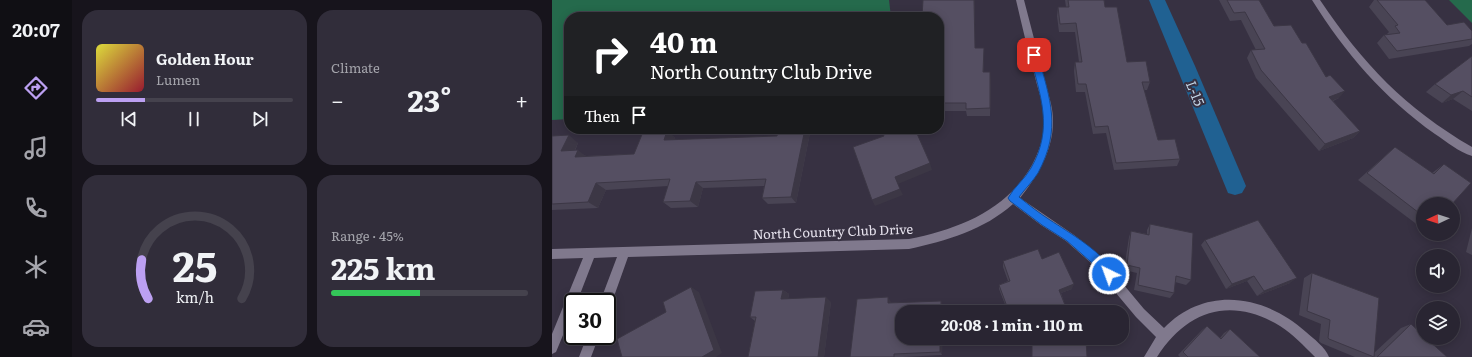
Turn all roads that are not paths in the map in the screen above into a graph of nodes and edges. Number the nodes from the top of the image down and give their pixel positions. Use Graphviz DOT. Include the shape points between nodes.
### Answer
graph roads {
  1 [pos="1020,0"];
  2 [pos="1316,0"];
  3 [pos="1472,152"];
  4 [pos="1013,198"];
  5 [pos="624,253"];
  6 [pos="552,254"];
  7 [pos="591,254"];
  8 [pos="609,293"];
  9 [pos="1164,336"];
  10 [pos="590,345"];
  11 [pos="552,348"];
  12 [pos="585,357"];
  13 [pos="1150,357"];
  14 [pos="1323,357"];
  1 -- 4 [label="street, North Country Club Drive" via="1049,121 1045,146 1034,171"];
  2 -- 3 [label="street" via="1365,67 1392,94 1424,121"];
  4 -- 5 [label="street, North Country Club Drive" via="968,228 909,244"];
  4 -- 9 [label="street" via="1094,258 1140,313"];
  5 -- 7 [label="street, North Country Club Drive"];
  5 -- 8 [label="street"];
  6 -- 7 [label="street, North Country Club Drive"];
  7 -- 11 [label="street"];
  9 -- 13 [label="street"];
  9 -- 14 [label="street" via="1181,319 1194,311 1209,306 1241,306 1284,322"];
  10 -- 12 [label="street"];
}
